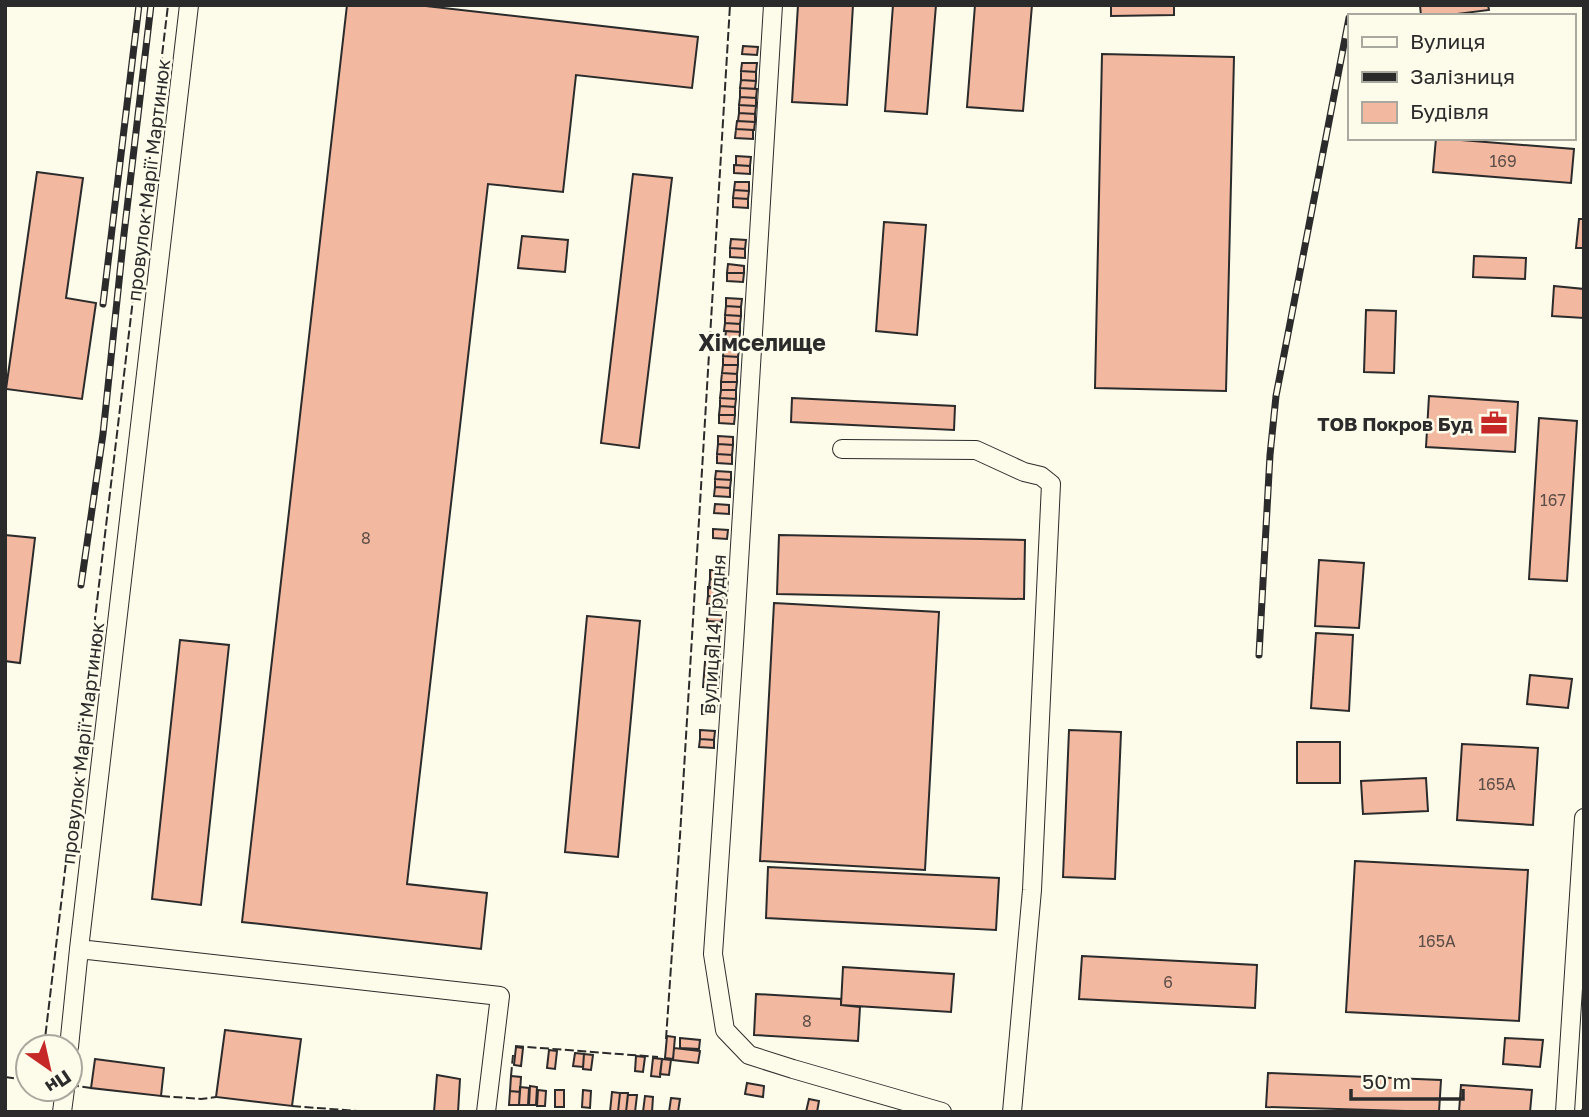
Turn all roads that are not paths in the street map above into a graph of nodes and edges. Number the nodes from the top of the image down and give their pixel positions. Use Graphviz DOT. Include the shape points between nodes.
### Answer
graph roads {
  1 [pos="189,5"];
  2 [pos="773,5"];
  3 [pos="842,449"];
  4 [pos="1584,818"];
  5 [pos="79,949"];
  6 [pos="70,1033"];
  7 [pos="1576,1061"];
  8 [pos="486,1112"];
  9 [pos="942,1112"];
  10 [pos="1012,1112"];
  11 [pos="1565,1112"];
  1 -- 5 [label="street, провулок Марії Мартинюк"];
  2 -- 9 [label="street, вулиця 14 Грудня" via="713,954 725,1030 749,1055"];
  3 -- 10 [label="street" via="976,450 1051,484 1032,890"];
  4 -- 7 [label="street"];
  5 -- 6 [label="street, провулок Марії Мартинюк"];
  5 -- 8 [label="street" via="500,996"];
  7 -- 11 [label="street"];
}
